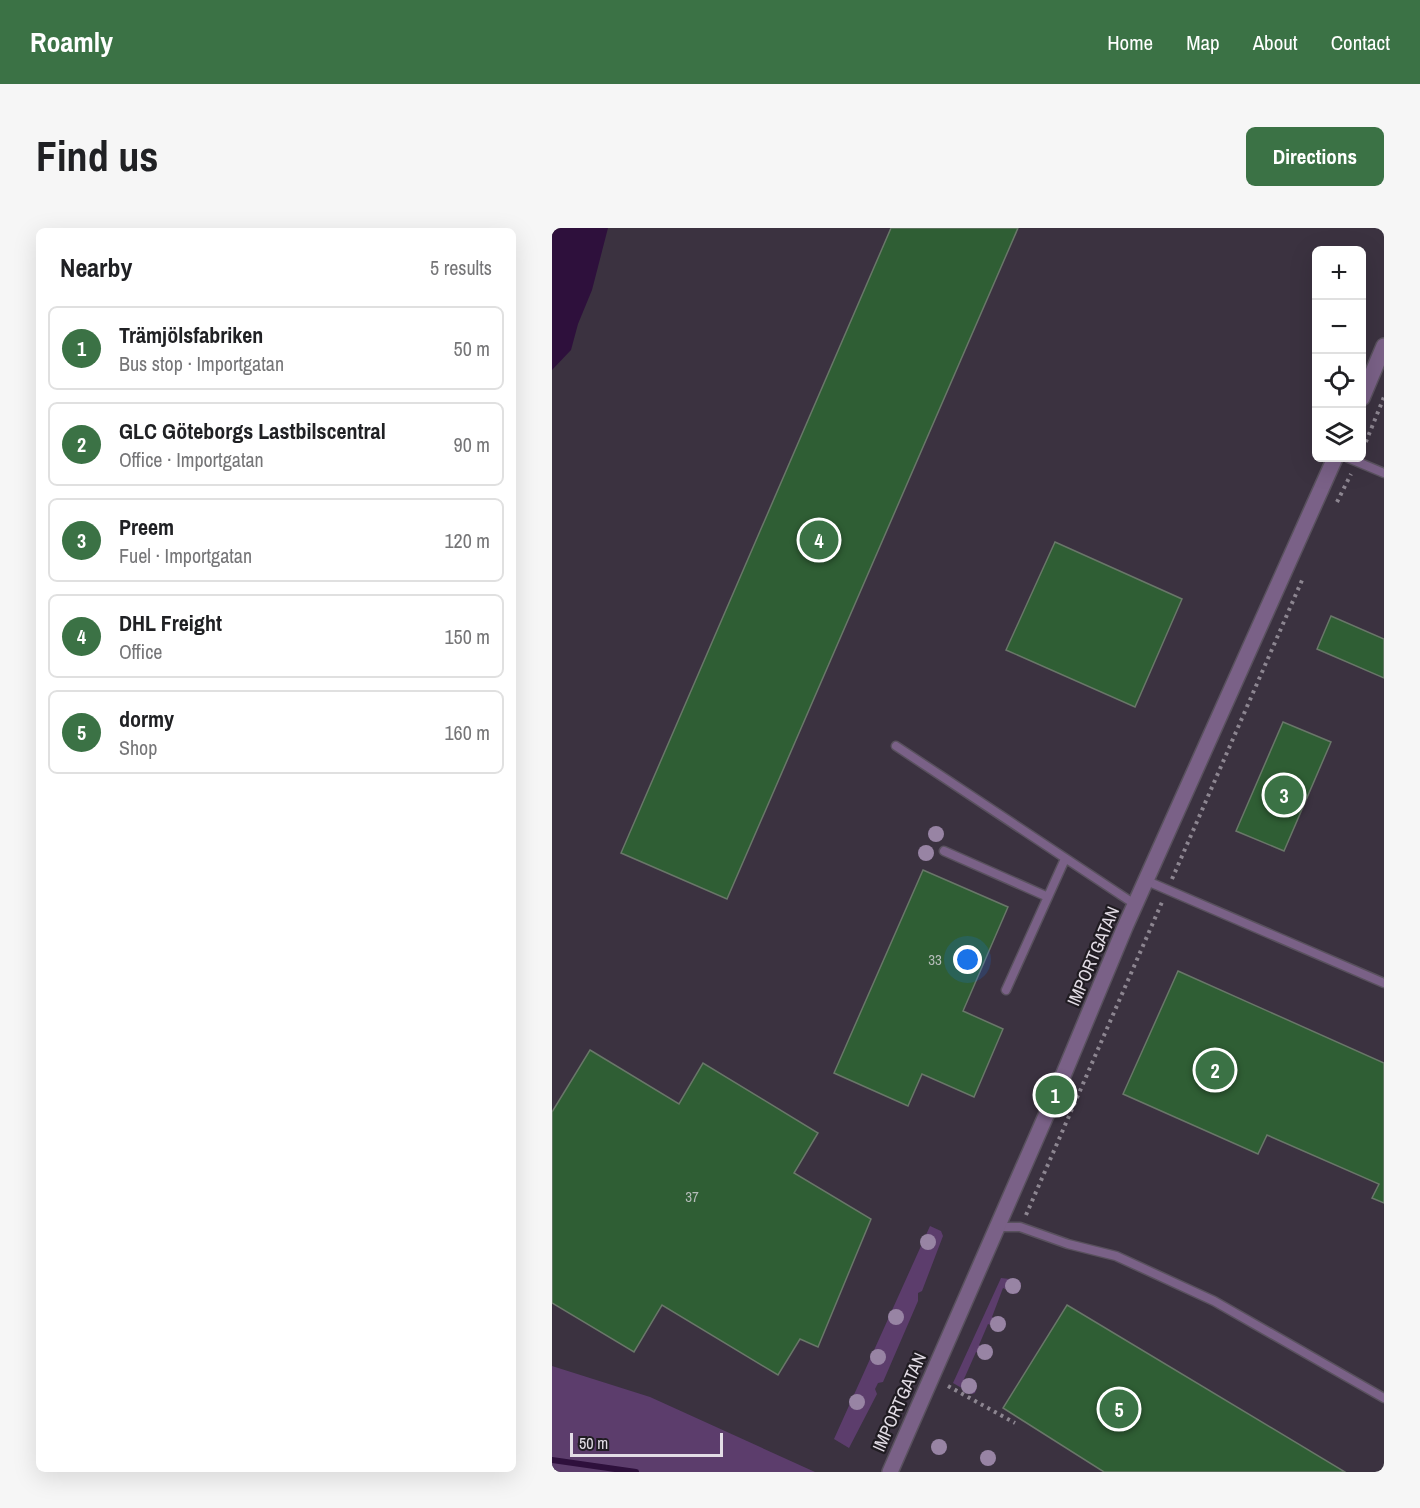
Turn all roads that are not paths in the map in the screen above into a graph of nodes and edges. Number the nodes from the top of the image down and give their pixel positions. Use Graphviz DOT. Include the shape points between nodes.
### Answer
graph roads {
  1 [pos="1384,346"];
  2 [pos="1366,389"];
  3 [pos="1333,462"];
  4 [pos="1359,462"];
  5 [pos="1384,473"];
  6 [pos="896,746"];
  7 [pos="944,851"];
  8 [pos="1065,858"];
  9 [pos="1147,881"];
  10 [pos="1048,897"];
  11 [pos="1136,905"];
  12 [pos="1384,983"];
  13 [pos="1006,990"];
  14 [pos="997,1227"];
  15 [pos="1384,1398"];
  16 [pos="890,1472"];
  1 -- 2 [label="street"];
  3 -- 9 [label="street, IMPORTGATAN"];
  4 -- 5 [label="lane"];
  6 -- 8 [label="lane"];
  7 -- 10 [label="lane"];
  8 -- 10 [label="lane"];
  8 -- 11 [label="lane"];
  9 -- 11 [label="street, IMPORTGATAN"];
  9 -- 12 [label="lane"];
  10 -- 13 [label="lane"];
  11 -- 14 [label="street, IMPORTGATAN"];
  14 -- 15 [label="lane" via="1020,1227 1116,1256 1214,1301"];
  14 -- 16 [label="street, IMPORTGATAN"];
}
